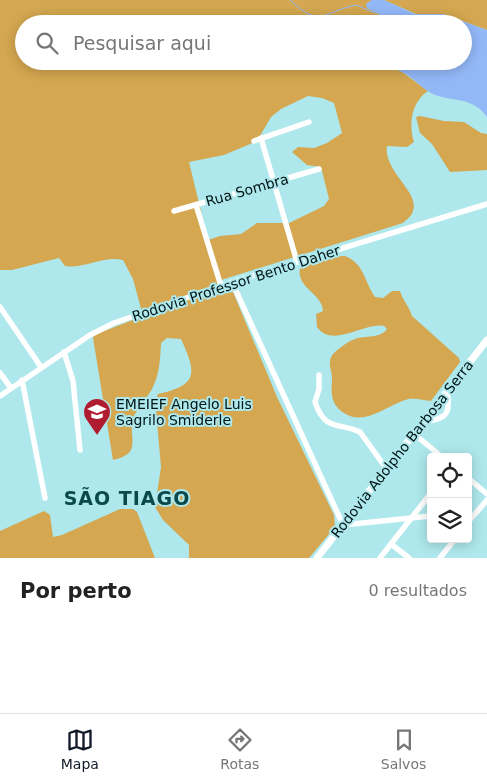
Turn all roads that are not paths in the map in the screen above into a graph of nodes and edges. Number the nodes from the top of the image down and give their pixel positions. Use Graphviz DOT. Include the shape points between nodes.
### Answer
graph roads {
  1 [pos="309,122"];
  2 [pos="262,138"];
  3 [pos="254,141"];
  4 [pos="319,169"];
  5 [pos="275,183"];
  6 [pos="487,204"];
  7 [pos="196,205"];
  8 [pos="174,211"];
  9 [pos="297,262"];
  10 [pos="232,282"];
  11 [pos="221,286"];
  12 [pos="0,307"];
  13 [pos="487,340"];
  14 [pos="64,352"];
  15 [pos="42,367"];
  16 [pos="0,373"];
  17 [pos="319,374"];
  18 [pos="22,380"];
  19 [pos="10,388"];
  20 [pos="447,390"];
  21 [pos="0,396"];
  22 [pos="421,422"];
  23 [pos="413,432"];
  24 [pos="80,450"];
  25 [pos="437,453"];
  26 [pos="386,468"];
  27 [pos="472,481"];
  28 [pos="487,494"];
  29 [pos="45,498"];
  30 [pos="427,498"];
  31 [pos="487,500"];
  32 [pos="477,511"];
  33 [pos="472,512"];
  34 [pos="427,516"];
  35 [pos="472,517"];
  36 [pos="411,518"];
  37 [pos="343,525"];
  38 [pos="451,543"];
  39 [pos="391,544"];
  40 [pos="318,558"];
  41 [pos="380,558"];
  42 [pos="409,558"];
  43 [pos="440,558"];
  1 -- 2 [label="street"];
  2 -- 3 [label="street"];
  2 -- 5 [label="street"];
  4 -- 5 [label="street, Rua Sombra"];
  5 -- 7 [label="street, Rua Sombra"];
  5 -- 9 [label="street"];
  6 -- 9 [label="street, Rodovia Professor Bento Daher"];
  7 -- 8 [label="street, Rua Sombra"];
  7 -- 11 [label="street"];
  9 -- 10 [label="street, Rodovia Professor Bento Daher"];
  10 -- 11 [label="street, Rodovia Professor Bento Daher"];
  10 -- 37 [label="street"];
  11 -- 14 [label="street, Rodovia Professor Bento Daher" via="114,323"];
  12 -- 15 [label="street"];
  13 -- 20 [label="main road, Rodovia Adolpho Barbosa Serra"];
  14 -- 15 [label="street, Rodovia Professor Bento Daher"];
  14 -- 24 [label="street" via="73,382"];
  15 -- 18 [label="street, Rodovia Professor Bento Daher"];
  16 -- 19 [label="street"];
  17 -- 26 [label="street" via="315,402 322,416 337,427 360,432"];
  18 -- 19 [label="street, Rodovia Professor Bento Daher"];
  18 -- 29 [label="street"];
  19 -- 21 [label="street, Rodovia Professor Bento Daher"];
  20 -- 22 [label="main road, Rodovia Adolpho Barbosa Serra"];
  20 -- 22 [label="street" via="449,407 444,417"];
  22 -- 23 [label="main road, Rodovia Adolpho Barbosa Serra"];
  23 -- 25 [label="street"];
  23 -- 26 [label="main road, Rodovia Adolpho Barbosa Serra"];
  26 -- 37 [label="main road, Rodovia Adolpho Barbosa Serra"];
  27 -- 28 [label="street"];
  30 -- 36 [label="street"];
  31 -- 32 [label="street"];
  32 -- 33 [label="street"];
  32 -- 35 [label="street"];
  34 -- 36 [label="street"];
  36 -- 37 [label="street"];
  36 -- 39 [label="street"];
  37 -- 40 [label="main road, Rodovia Adolpho Barbosa Serra"];
  38 -- 43 [label="street"];
  39 -- 41 [label="street"];
  39 -- 42 [label="street"];
}
